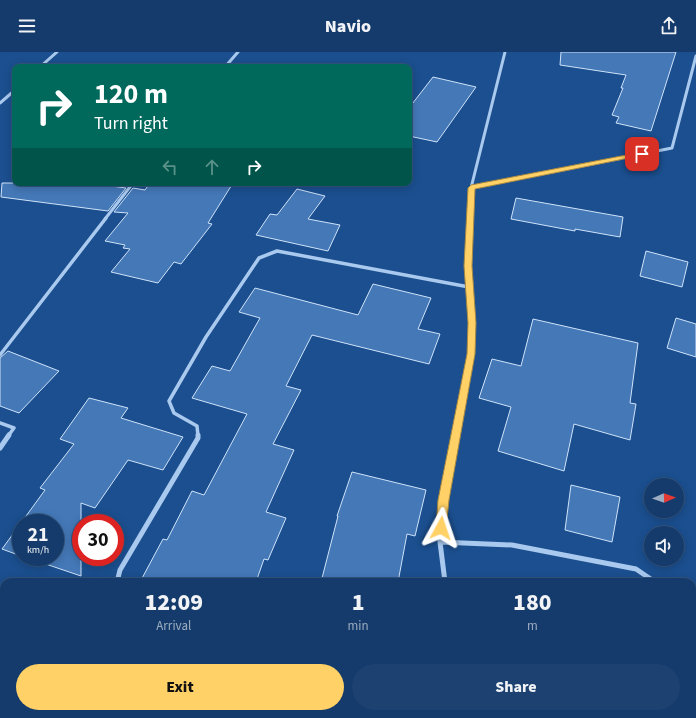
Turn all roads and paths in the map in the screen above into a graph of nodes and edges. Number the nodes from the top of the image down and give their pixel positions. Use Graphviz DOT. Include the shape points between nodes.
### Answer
graph roads {
  1 [pos="57,52"];
  2 [pos="238,52"];
  3 [pos="505,52"];
  4 [pos="696,56"];
  5 [pos="43,64"];
  6 [pos="228,64"];
  7 [pos="12,93"];
  8 [pos="0,103"];
  9 [pos="131,186"];
  10 [pos="471,188"];
  11 [pos="469,287"];
  12 [pos="0,355"];
  13 [pos="0,423"];
  14 [pos="0,448"];
  15 [pos="440,542"];
  16 [pos="118,578"];
  17 [pos="444,578"];
  18 [pos="649,578"];
  1 -- 5 [label="street"];
  2 -- 6 [label="street"];
  3 -- 10 [label="street"];
  4 -- 10 [label="street" via="672,148"];
  7 -- 8 [label="street"];
  9 -- 12 [label="street"];
  10 -- 11 [label="street"];
  11 -- 15 [label="street" via="471,354 444,500"];
  11 -- 16 [label="street" via="277,251 259,258 206,337 169,401 174,413 197,426 198,438 120,570"];
  13 -- 14 [label="street" via="14,428"];
  15 -- 17 [label="street"];
  15 -- 18 [label="street" via="520,547 636,569"];
}
